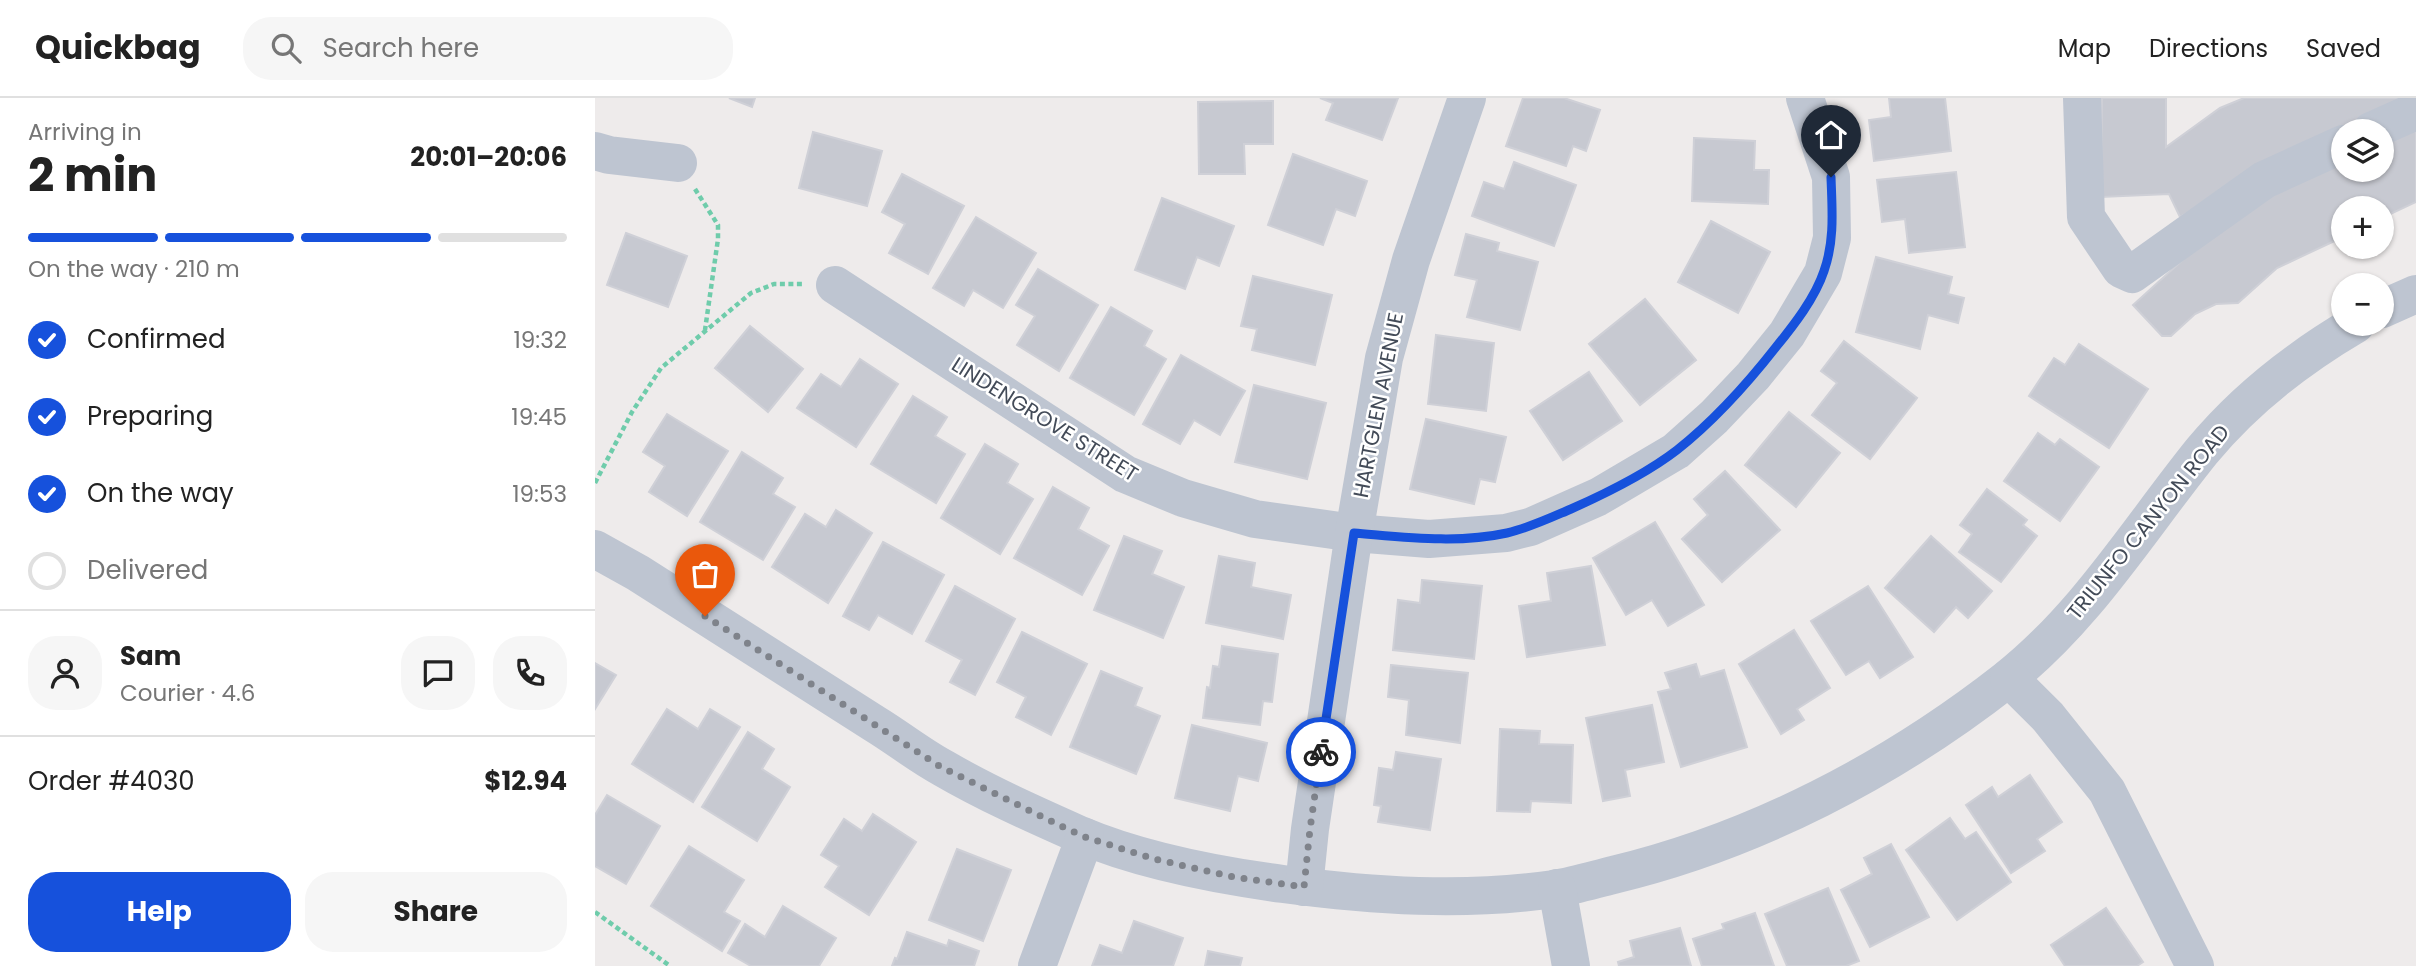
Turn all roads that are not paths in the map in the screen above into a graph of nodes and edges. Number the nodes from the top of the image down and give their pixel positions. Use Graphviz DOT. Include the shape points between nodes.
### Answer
graph roads {
  1 [pos="1467,98"];
  2 [pos="1805,98"];
  3 [pos="2082,98"];
  4 [pos="2416,111"];
  5 [pos="2394,121"];
  6 [pos="2331,149"];
  7 [pos="595,151"];
  8 [pos="678,163"];
  9 [pos="835,285"];
  10 [pos="2416,294"];
  11 [pos="2394,304"];
  12 [pos="2337,336"];
  13 [pos="1354,533"];
  14 [pos="595,549"];
  15 [pos="2009,678"];
  16 [pos="1085,837"];
  17 [pos="1304,887"];
  18 [pos="1557,888"];
  19 [pos="1037,966"];
  20 [pos="1571,966"];
  21 [pos="2195,966"];
  1 -- 13 [label="street, HARTGLEN AVENUE" via="1395,310"];
  2 -- 13 [label="street, LINDENGROVE STREET" via="1831,177 1832,238 1823,273 1787,334 1714,417 1675,451 1633,478 1529,527 1485,536 1429,539"];
  3 -- 6 [label="street" via="2085,216 2121,269 2132,274 2264,180"];
  4 -- 5 [label="street"];
  7 -- 8 [label="street"];
  9 -- 13 [label="street, LINDENGROVE STREET" via="1125,474 1183,498 1255,519"];
  10 -- 11 [label="street"];
  12 -- 15 [label="street, TRIUNFO CANYON ROAD" via="2284,370 2241,410 2204,449 2091,596"];
  13 -- 17 [label="street, HARTGLEN AVENUE"];
  14 -- 16 [label="street, TRIUNFO CANYON ROAD" via="941,767"];
  15 -- 18 [label="street, TRIUNFO CANYON ROAD" via="1866,774 1789,815 1641,869"];
  15 -- 21 [label="street" via="2048,717 2107,791"];
  16 -- 17 [label="street, TRIUNFO CANYON ROAD" via="1154,859"];
  16 -- 19 [label="street"];
  17 -- 18 [label="street, TRIUNFO CANYON ROAD" via="1470,897"];
  18 -- 20 [label="street"];
}
